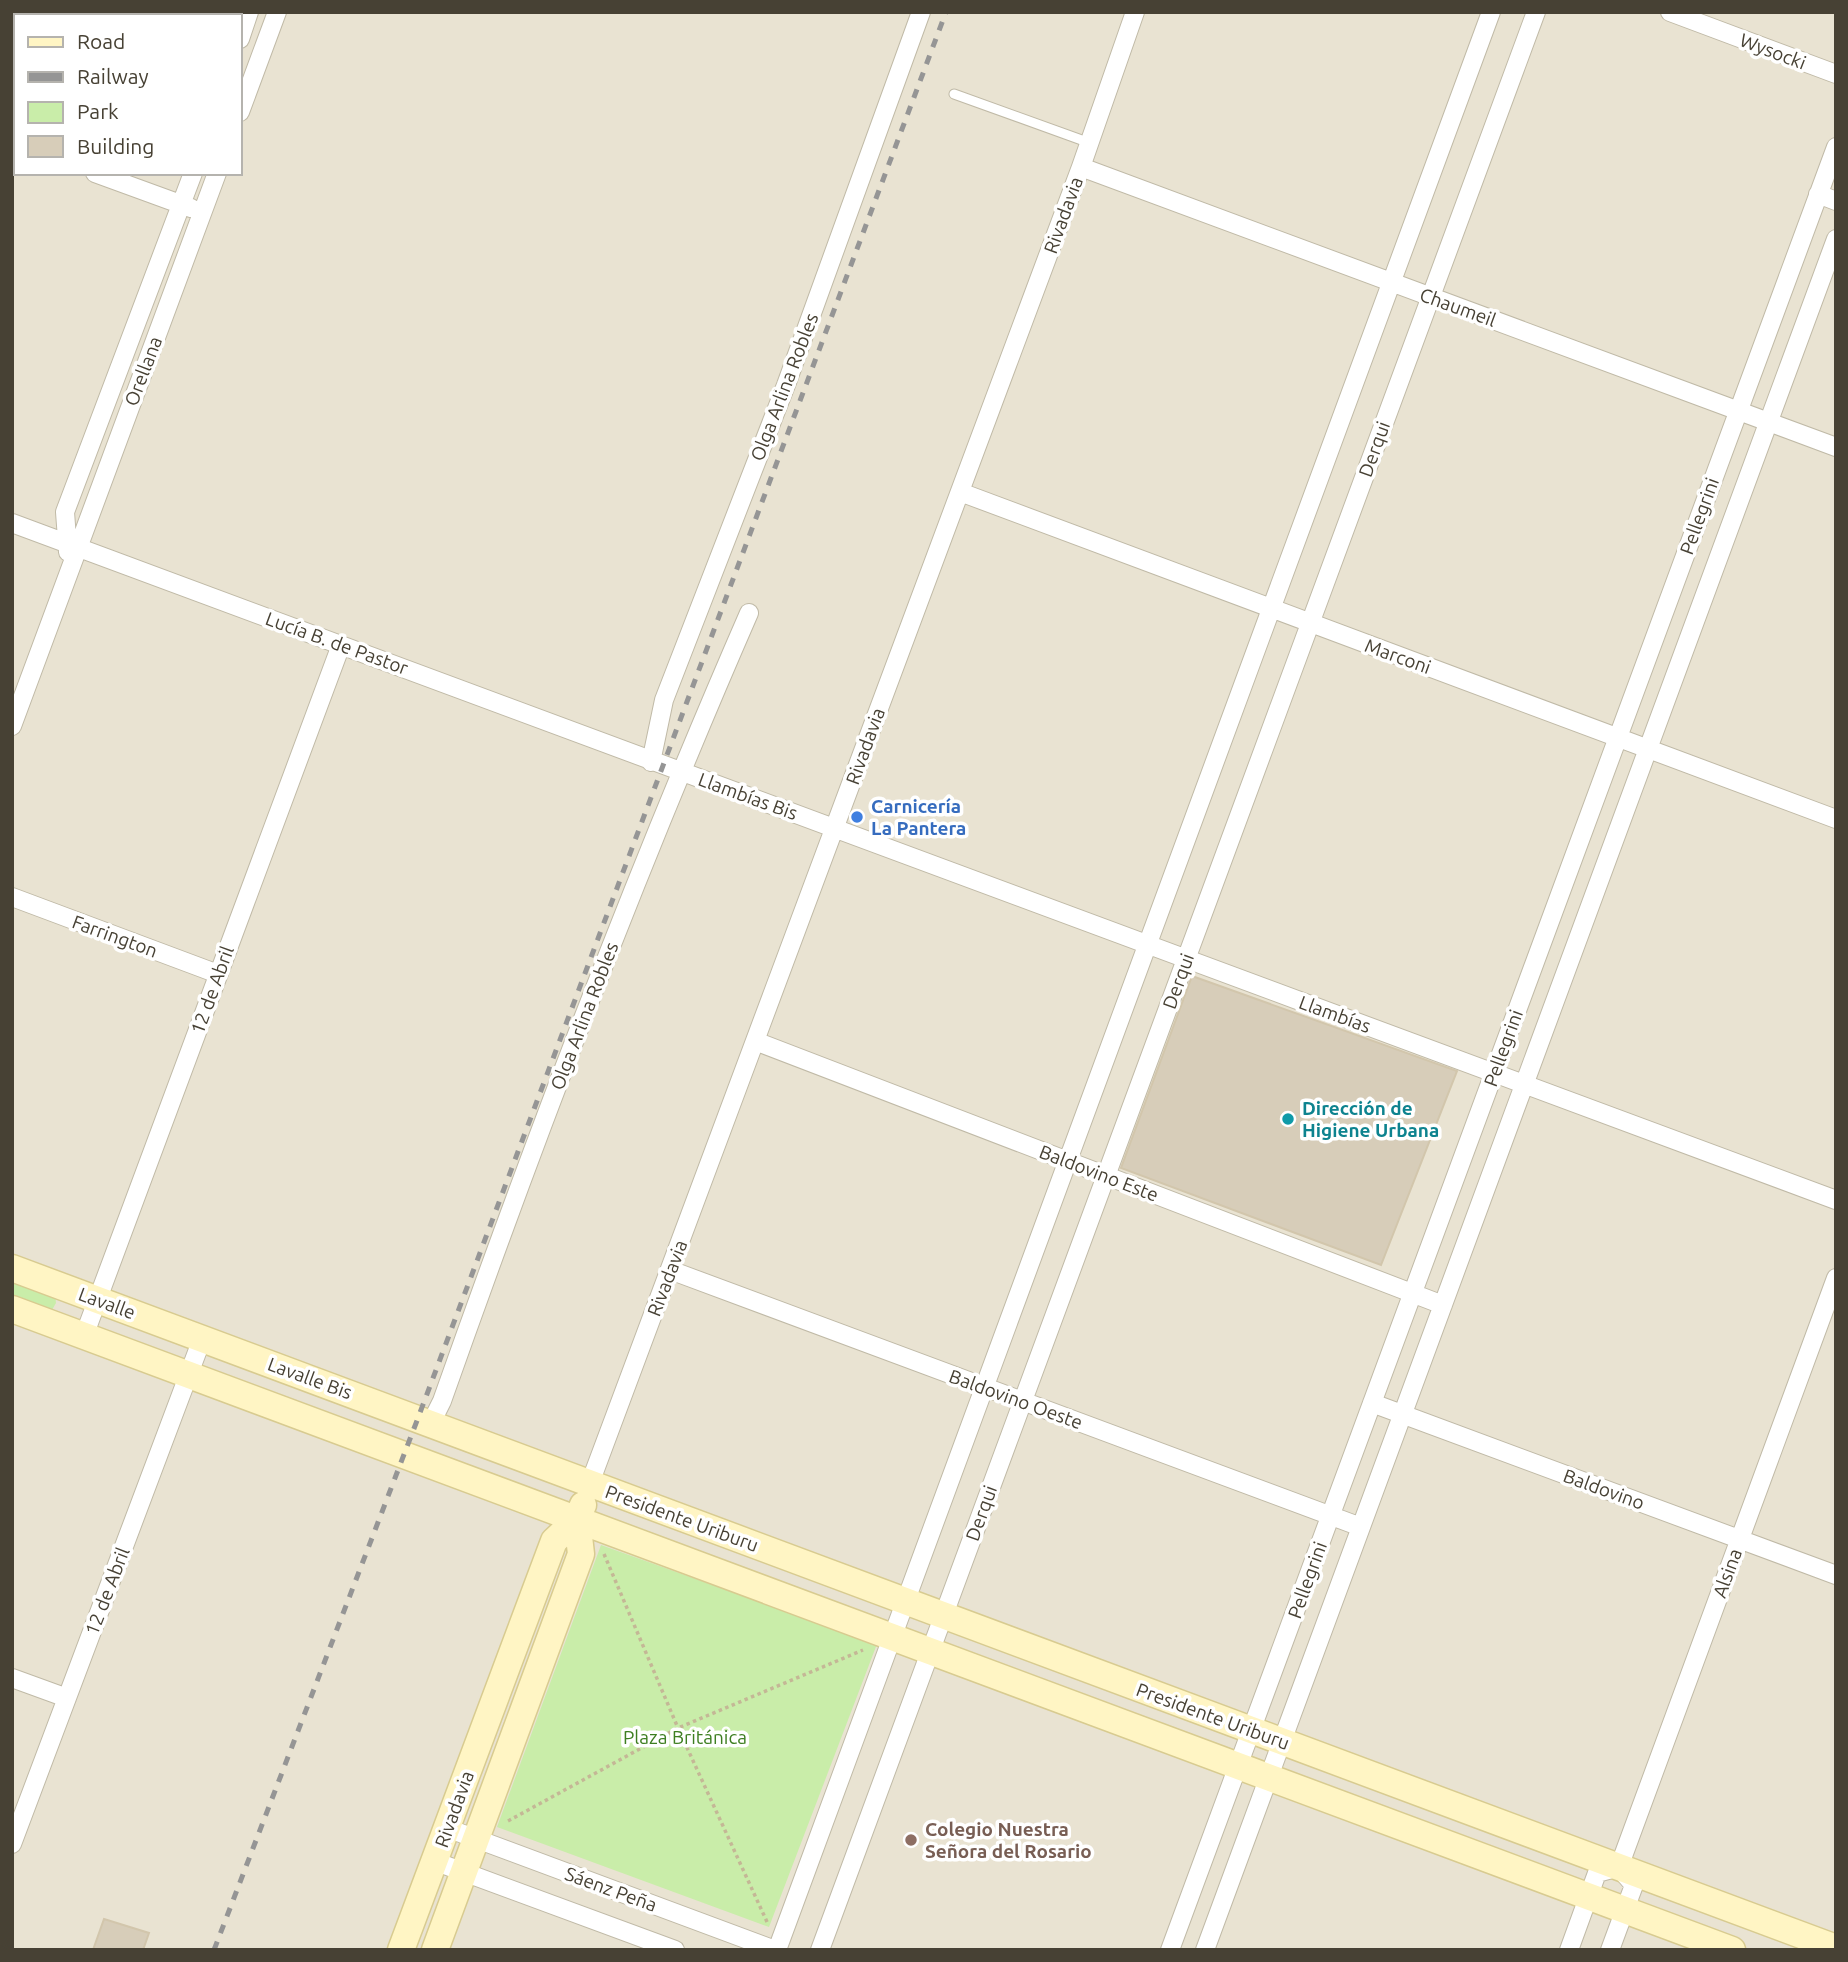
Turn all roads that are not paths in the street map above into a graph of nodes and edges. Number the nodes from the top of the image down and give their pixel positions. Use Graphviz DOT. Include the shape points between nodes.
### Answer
graph roads {
  1 [pos="249,12"];
  2 [pos="277,12"];
  3 [pos="921,12"];
  4 [pos="1135,12"];
  5 [pos="1491,12"];
  6 [pos="1536,12"];
  7 [pos="1671,12"];
  8 [pos="242,33"];
  9 [pos="1836,74"];
  10 [pos="954,94"];
  11 [pos="242,107"];
  12 [pos="1090,143"];
  13 [pos="1836,147"];
  14 [pos="1081,167"];
  15 [pos="101,175"];
  16 [pos="192,175"];
  17 [pos="216,175"];
  18 [pos="1818,194"];
  19 [pos="1836,201"];
  20 [pos="182,204"];
  21 [pos="202,213"];
  22 [pos="1836,239"];
  23 [pos="1391,282"];
  24 [pos="1431,296"];
  25 [pos="1738,410"];
  26 [pos="1769,422"];
  27 [pos="1836,447"];
  28 [pos="960,492"];
  29 [pos="12,523"];
  30 [pos="72,545"];
  31 [pos="1271,608"];
  32 [pos="748,613"];
  33 [pos="1310,623"];
  34 [pos="341,645"];
  35 [pos="12,726"];
  36 [pos="1618,738"];
  37 [pos="1648,749"];
  38 [pos="656,763"];
  39 [pos="680,771"];
  40 [pos="1836,819"];
  41 [pos="834,828"];
  42 [pos="12,897"];
  43 [pos="1147,944"];
  44 [pos="1186,959"];
  45 [pos="218,974"];
  46 [pos="755,1041"];
  47 [pos="1494,1073"];
  48 [pos="1524,1084"];
  49 [pos="1068,1161"];
  50 [pos="1106,1176"];
  51 [pos="1836,1200"];
  52 [pos="12,1268"];
  53 [pos="670,1270"];
  54 [pos="1836,1278"];
  55 [pos="1412,1294"];
  56 [pos="97,1300"];
  57 [pos="1443,1305"];
  58 [pos="12,1309"];
  59 [pos="83,1336"];
  60 [pos="202,1339"];
  61 [pos="188,1374"];
  62 [pos="985,1387"];
  63 [pos="1023,1401"];
  64 [pos="1372,1403"];
  65 [pos="1402,1414"];
  66 [pos="424,1420"];
  67 [pos="590,1483"];
  68 [pos="1330,1516"];
  69 [pos="578,1519"];
  70 [pos="1361,1527"];
  71 [pos="1740,1540"];
  72 [pos="1836,1575"];
  73 [pos="906,1601"];
  74 [pos="944,1615"];
  75 [pos="892,1637"];
  76 [pos="930,1651"];
  77 [pos="12,1678"];
  78 [pos="67,1698"];
  79 [pos="1251,1730"];
  80 [pos="1282,1741"];
  81 [pos="1238,1766"];
  82 [pos="1269,1777"];
  83 [pos="447,1828"];
  84 [pos="486,1833"];
  85 [pos="12,1843"];
  86 [pos="434,1861"];
  87 [pos="1619,1867"];
  88 [pos="464,1872"];
  89 [pos="1589,1896"];
  90 [pos="1625,1910"];
  91 [pos="1836,1948"];
  92 [pos="401,1950"];
  93 [pos="435,1950"];
  94 [pos="675,1950"];
  95 [pos="776,1950"];
  96 [pos="820,1950"];
  97 [pos="1170,1950"];
  98 [pos="1205,1950"];
  99 [pos="1569,1950"];
  100 [pos="1610,1950"];
  101 [pos="1732,1950"];
  1 -- 8 [label="street"];
  2 -- 11 [label="street"];
  3 -- 38 [label="street, Olga Arlina Robles" via="786,385 664,700"];
  4 -- 12 [label="street, Rivadavia"];
  5 -- 23 [label="street, Derqui"];
  6 -- 24 [label="street, Derqui"];
  7 -- 9 [label="street, Wysocki"];
  10 -- 12 [label="lane"];
  12 -- 14 [label="street, Rivadavia"];
  13 -- 18 [label="street, Pellegrini"];
  14 -- 23 [label="street, Chaumeil"];
  14 -- 28 [label="street, Rivadavia"];
  15 -- 20 [label="street"];
  16 -- 20 [label="street, Orellana"];
  17 -- 21 [label="street, Orellana"];
  18 -- 19 [label="street"];
  18 -- 25 [label="street, Pellegrini"];
  20 -- 21 [label="street"];
  20 -- 30 [label="street, Orellana" via="65,512"];
  21 -- 30 [label="street, Orellana"];
  22 -- 26 [label="street, Pellegrini"];
  23 -- 24 [label="street, Chaumeil"];
  23 -- 31 [label="street, Derqui"];
  24 -- 25 [label="street, Chaumeil"];
  24 -- 33 [label="street, Derqui"];
  25 -- 26 [label="street, Chaumeil"];
  25 -- 36 [label="street, Pellegrini"];
  26 -- 27 [label="street, Chaumeil"];
  26 -- 37 [label="street, Pellegrini"];
  28 -- 31 [label="street, Marconi"];
  28 -- 41 [label="street, Rivadavia"];
  29 -- 30 [label="street, Lucía B. de Pastor"];
  30 -- 34 [label="street, Lucía B. de Pastor"];
  30 -- 35 [label="street, Orellana" via="71,569"];
  31 -- 33 [label="street, Marconi"];
  31 -- 43 [label="street, Derqui"];
  32 -- 39 [label="street, Olga Arlina Robles"];
  33 -- 36 [label="street, Marconi"];
  33 -- 44 [label="street, Derqui"];
  34 -- 38 [label="street, Lucía B. de Pastor"];
  34 -- 45 [label="street, 12 de Abril"];
  36 -- 37 [label="street, Marconi"];
  36 -- 47 [label="street, Pellegrini"];
  37 -- 40 [label="street, Marconi"];
  37 -- 48 [label="street, Pellegrini"];
  38 -- 39 [label="street, Llambías Bis"];
  39 -- 41 [label="street, Llambías Bis"];
  39 -- 66 [label="street, Olga Arlina Robles" via="527,1163 442,1401"];
  41 -- 43 [label="street, Llambías"];
  41 -- 46 [label="street, Rivadavia"];
  42 -- 45 [label="street, Farrington"];
  43 -- 44 [label="street, Llambías"];
  43 -- 49 [label="street, Derqui"];
  44 -- 47 [label="street, Llambías"];
  44 -- 50 [label="street, Derqui"];
  45 -- 56 [label="street, 12 de Abril"];
  46 -- 49 [label="street, Baldovino Este"];
  46 -- 53 [label="street, Rivadavia"];
  47 -- 48 [label="street, Llambías"];
  47 -- 55 [label="street, Pellegrini"];
  48 -- 51 [label="street, Llambías"];
  48 -- 57 [label="street, Pellegrini"];
  49 -- 50 [label="street, Baldovino Este"];
  49 -- 62 [label="street, Derqui"];
  50 -- 55 [label="street, Baldovino Este"];
  50 -- 63 [label="street, Derqui"];
  52 -- 56 [label="street, Lavalle"];
  53 -- 62 [label="street, Baldovino Oeste"];
  53 -- 67 [label="street, Rivadavia"];
  54 -- 71 [label="street, Alsina"];
  55 -- 57 [label="street, Baldovino Este"];
  55 -- 64 [label="street, Pellegrini"];
  56 -- 59 [label="street, 12 de Abril"];
  56 -- 60 [label="street, Lavalle"];
  57 -- 65 [label="street, Pellegrini"];
  58 -- 59 [label="street, Lavalle"];
  59 -- 61 [label="street, Lavalle"];
  60 -- 61 [label="street, 12 de Abril"];
  60 -- 66 [label="street, Lavalle Bis"];
  61 -- 69 [label="street, Lavalle Bis"];
  61 -- 78 [label="street, 12 de Abril"];
  62 -- 63 [label="street, Baldovino Oeste"];
  62 -- 73 [label="street, Derqui"];
  63 -- 68 [label="street, Baldovino Oeste"];
  63 -- 74 [label="street, Derqui"];
  64 -- 65 [label="street, Baldovino"];
  64 -- 68 [label="street, Pellegrini"];
  65 -- 70 [label="street, Pellegrini"];
  65 -- 71 [label="street, Baldovino"];
  66 -- 67 [label="street, Lavalle Bis"];
  67 -- 69 [label="street, Rivadavia"];
  67 -- 73 [label="street, Presidente Uriburu"];
  68 -- 70 [label="street, Baldovino Oeste"];
  68 -- 79 [label="street, Pellegrini"];
  69 -- 75 [label="street, Presidente Uriburu"];
  69 -- 83 [label="street, Rivadavia" via="554,1541"];
  69 -- 84 [label="street, Rivadavia" via="581,1554"];
  70 -- 80 [label="street, Pellegrini"];
  71 -- 72 [label="street, Baldovino"];
  71 -- 87 [label="street, Alsina"];
  73 -- 74 [label="street, Presidente Uriburu"];
  73 -- 75 [label="street, Derqui"];
  74 -- 76 [label="street, Derqui"];
  74 -- 79 [label="street, Presidente Uriburu"];
  75 -- 76 [label="street, Presidente Uriburu"];
  75 -- 95 [label="street, Derqui"];
  76 -- 81 [label="street, Presidente Uriburu"];
  76 -- 96 [label="street, Derqui"];
  77 -- 78 [label="street"];
  78 -- 85 [label="street, 12 de Abril"];
  79 -- 80 [label="street, Presidente Uriburu"];
  79 -- 81 [label="street, Pellegrini"];
  80 -- 82 [label="street, Pellegrini"];
  80 -- 87 [label="street, Presidente Uriburu"];
  81 -- 82 [label="street, Presidente Uriburu"];
  81 -- 97 [label="street, Pellegrini"];
  82 -- 89 [label="street, Presidente Uriburu"];
  82 -- 98 [label="street, Pellegrini"];
  83 -- 84 [label="street, Sáenz Peña"];
  83 -- 86 [label="street, Rivadavia"];
  84 -- 88 [label="street, Rivadavia"];
  84 -- 95 [label="street, Sáenz Peña"];
  86 -- 88 [label="street, Sáenz Peña"];
  86 -- 92 [label="street, Rivadavia"];
  87 -- 89 [label="street" via="1597,1873"];
  87 -- 90 [label="street" via="1634,1885"];
  87 -- 91 [label="street, Presidente Uriburu"];
  88 -- 93 [label="street, Rivadavia"];
  88 -- 94 [label="street, Sáenz Peña"];
  89 -- 90 [label="street, Presidente Uriburu"];
  89 -- 99 [label="street"];
  90 -- 100 [label="street"];
  90 -- 101 [label="street, Presidente Uriburu"];
}
